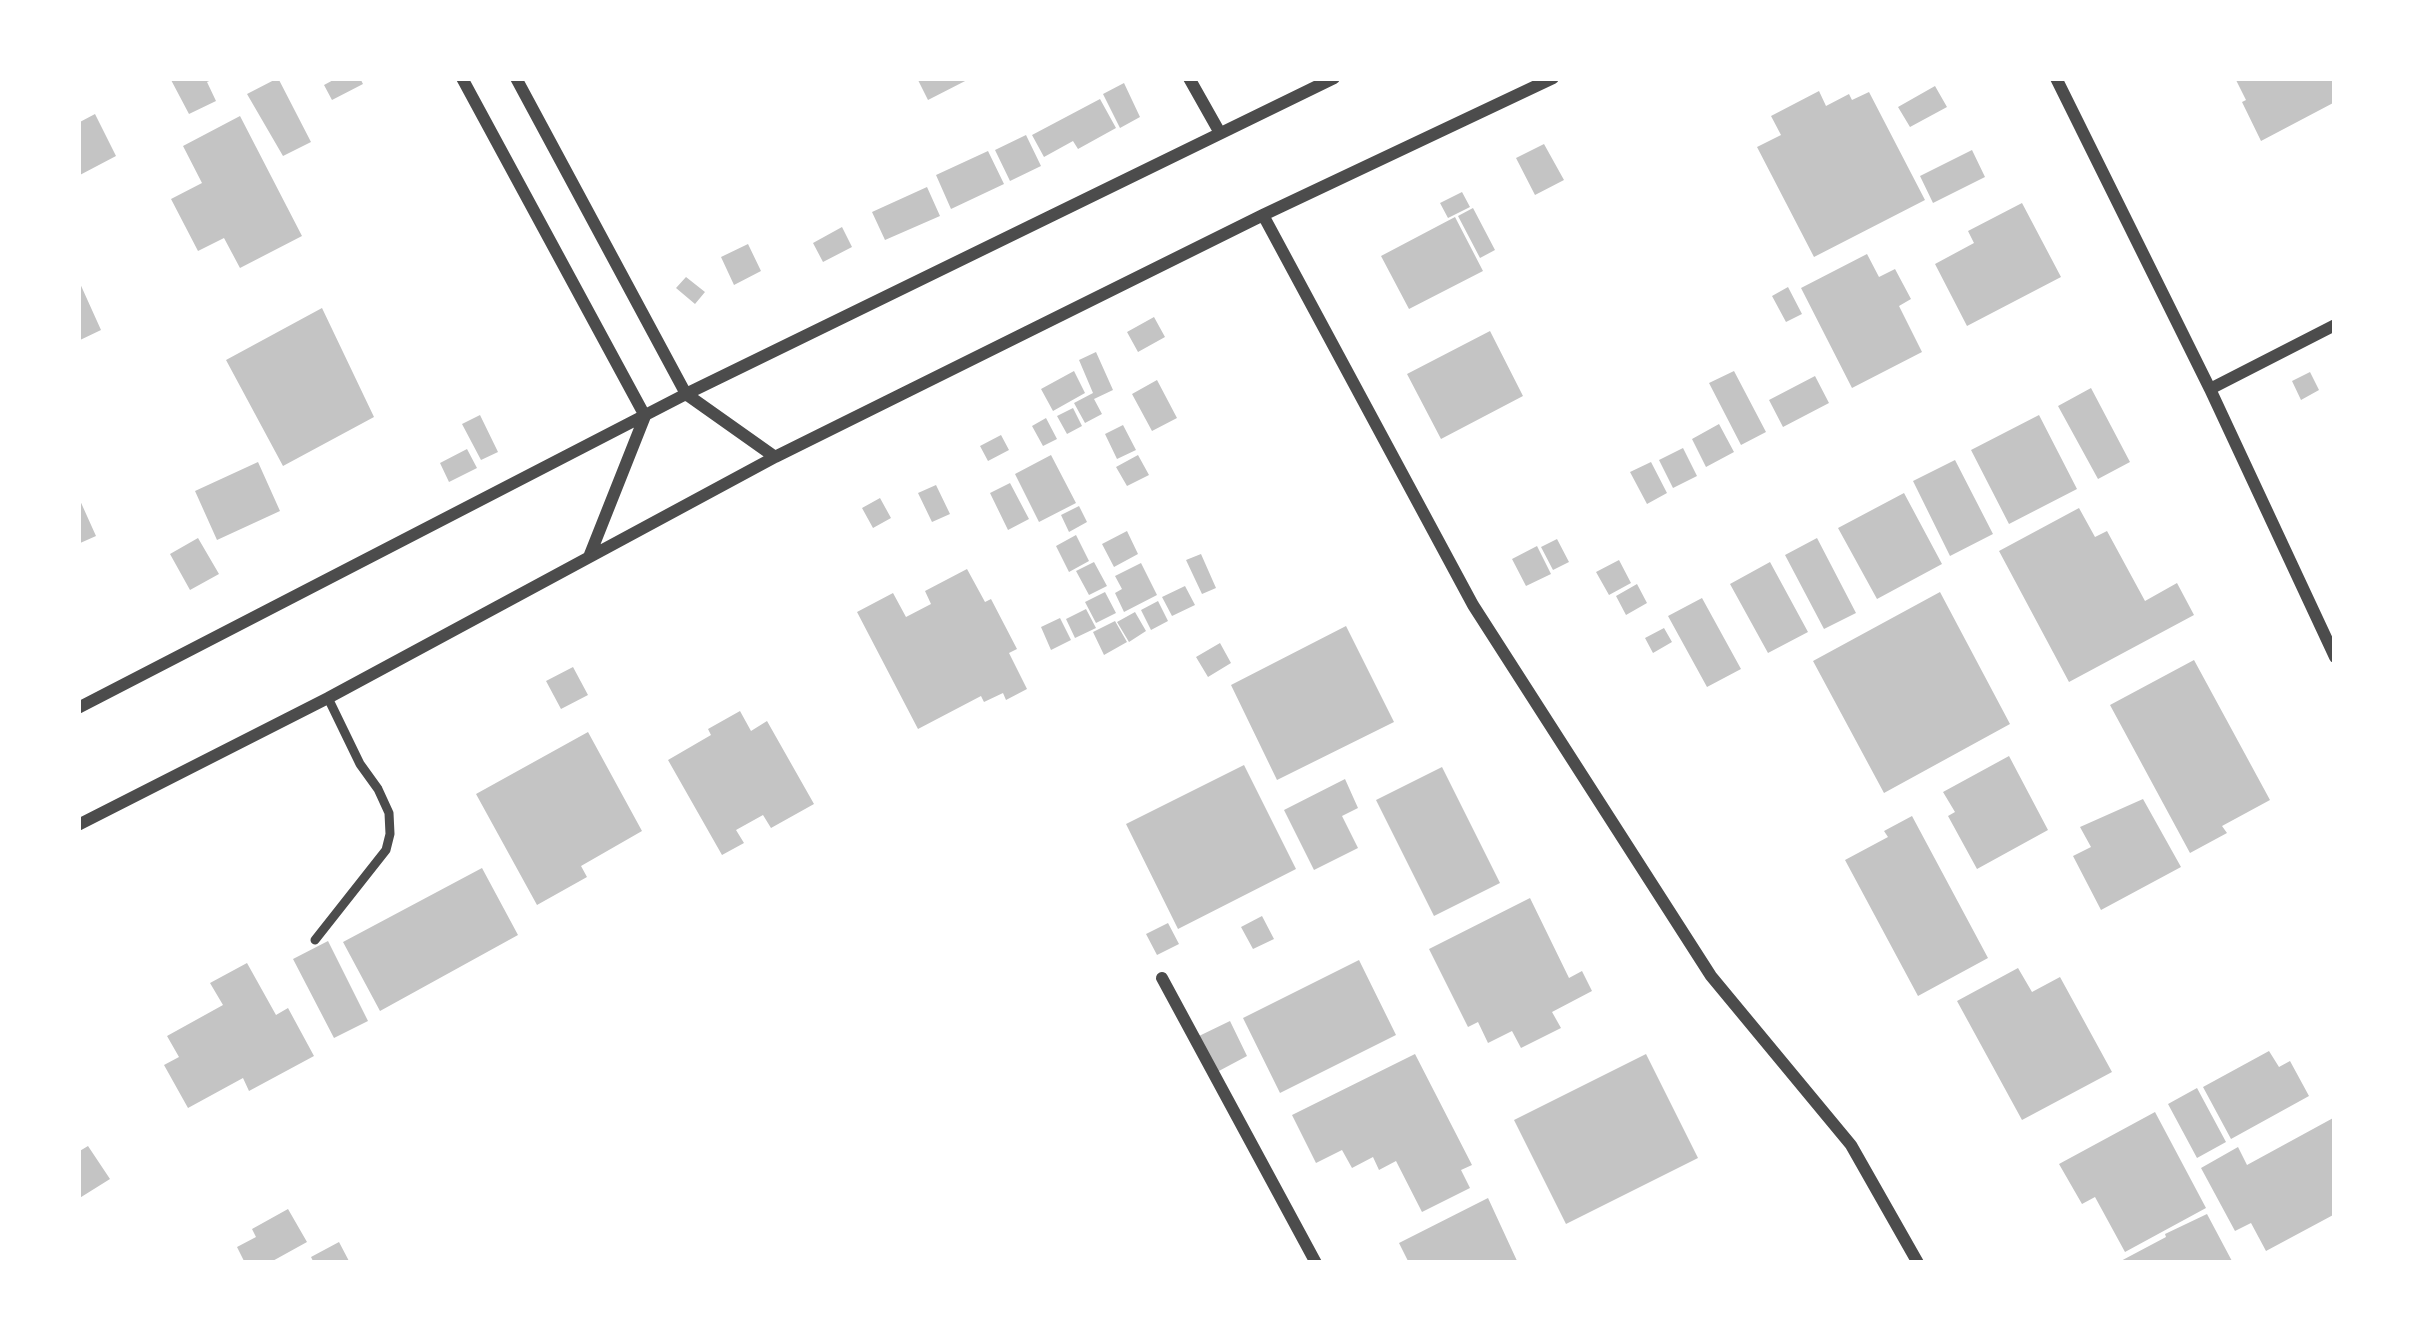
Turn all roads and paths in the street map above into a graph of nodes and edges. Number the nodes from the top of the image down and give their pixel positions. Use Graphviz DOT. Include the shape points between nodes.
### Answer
graph roads {
  1 [pos="462,78"];
  2 [pos="516,78"];
  3 [pos="1189,78"];
  4 [pos="1334,78"];
  5 [pos="1552,78"];
  6 [pos="2056,78"];
  7 [pos="1220,133"];
  8 [pos="1263,215"];
  9 [pos="2335,326"];
  10 [pos="2210,388"];
  11 [pos="686,394"];
  12 [pos="645,416"];
  13 [pos="775,457"];
  14 [pos="589,556"];
  15 [pos="2335,657"];
  16 [pos="328,698"];
  17 [pos="78,708"];
  18 [pos="78,825"];
  19 [pos="315,940"];
  20 [pos="1162,978"];
  21 [pos="1316,1263"];
  22 [pos="1918,1263"];
  1 -- 12 [label="street"];
  2 -- 11 [label="street"];
  3 -- 7 [label="street"];
  4 -- 7 [label="street"];
  5 -- 8 [label="street"];
  6 -- 10 [label="street"];
  7 -- 11 [label="street"];
  8 -- 13 [label="street"];
  8 -- 22 [label="street" via="1473,605 1711,976 1851,1145"];
  9 -- 10 [label="street"];
  10 -- 15 [label="street"];
  11 -- 12 [label="street"];
  11 -- 13 [label="street"];
  12 -- 14 [label="street"];
  12 -- 17 [label="street"];
  13 -- 14 [label="street"];
  14 -- 16 [label="street"];
  16 -- 18 [label="street"];
  16 -- 19 [label="lane" via="389,813 390,834"];
  20 -- 21 [label="street"];
}
